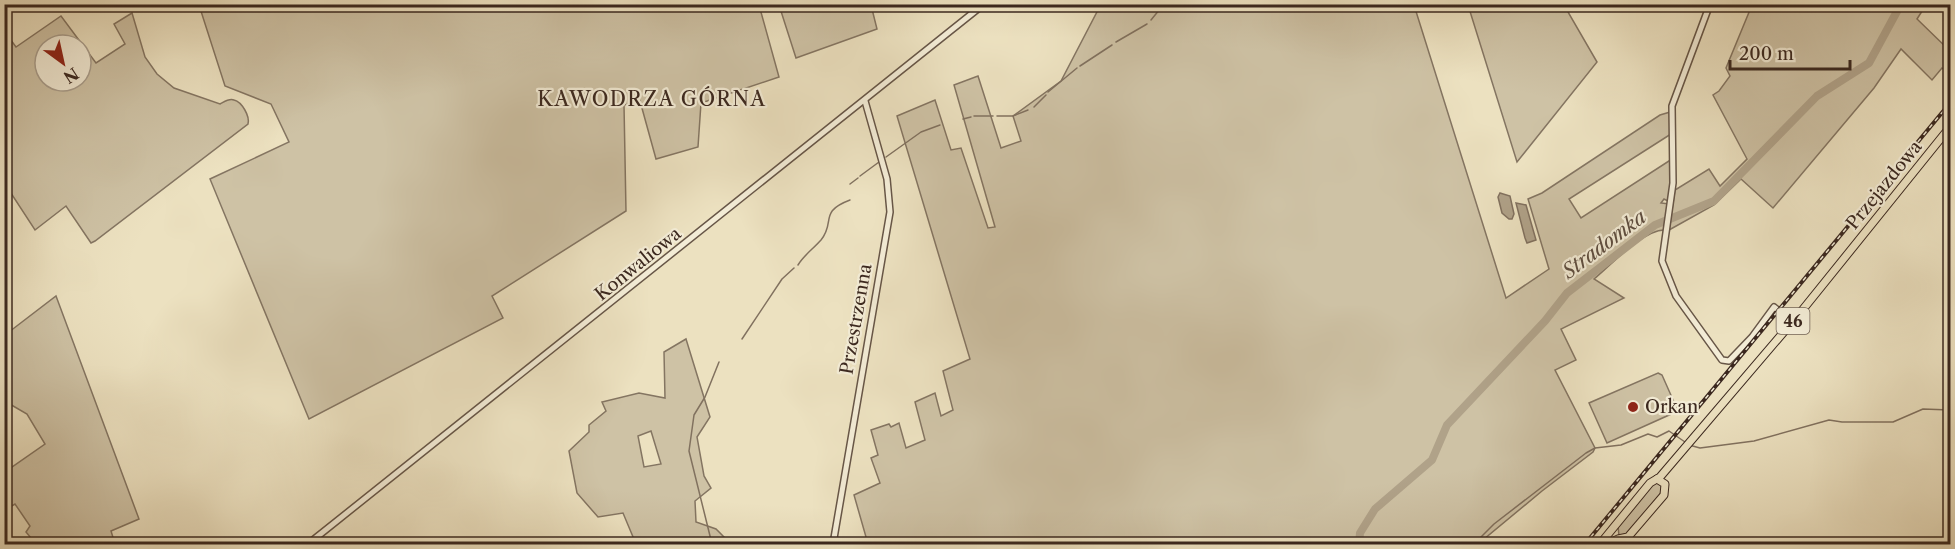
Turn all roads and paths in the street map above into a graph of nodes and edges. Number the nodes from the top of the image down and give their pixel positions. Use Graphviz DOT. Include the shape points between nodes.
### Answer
graph roads {
  1 [pos="984,4"];
  2 [pos="1710,4"];
  3 [pos="865,101"];
  4 [pos="1950,127"];
  5 [pos="1840,262"];
  6 [pos="1789,319"];
  7 [pos="1743,377"];
  8 [pos="1660,481"];
  9 [pos="1615,526"];
  10 [pos="1618,538"];
  11 [pos="308,544"];
  12 [pos="833,544"];
  13 [pos="1600,544"];
  14 [pos="1607,544"];
  1 -- 3 [label="street, Konwaliowa"];
  2 -- 6 [label="street" via="1672,106 1674,165 1662,253 1668,279 1722,360 1729,361 1739,352 1774,307"];
  3 -- 11 [label="street, Konwaliowa"];
  3 -- 12 [label="street, Przestrzenna" via="887,179 890,212"];
  4 -- 5 [label="main road, Przejazdowa / 46"];
  5 -- 6 [label="main road, Przejazdowa / 46"];
  5 -- 7 [label="main road, Przejazdowa / 46"];
  6 -- 7 [label="main road, Przejazdowa / 46"];
  7 -- 8 [label="main road, Przejazdowa / 46"];
  8 -- 9 [label="main road, 46" via="1650,483"];
  8 -- 10 [label="main road, 46" via="1664,495 1628,537"];
  9 -- 10 [label="main road"];
  9 -- 13 [label="main road, 46"];
  10 -- 14 [label="main road, 46"];
}
